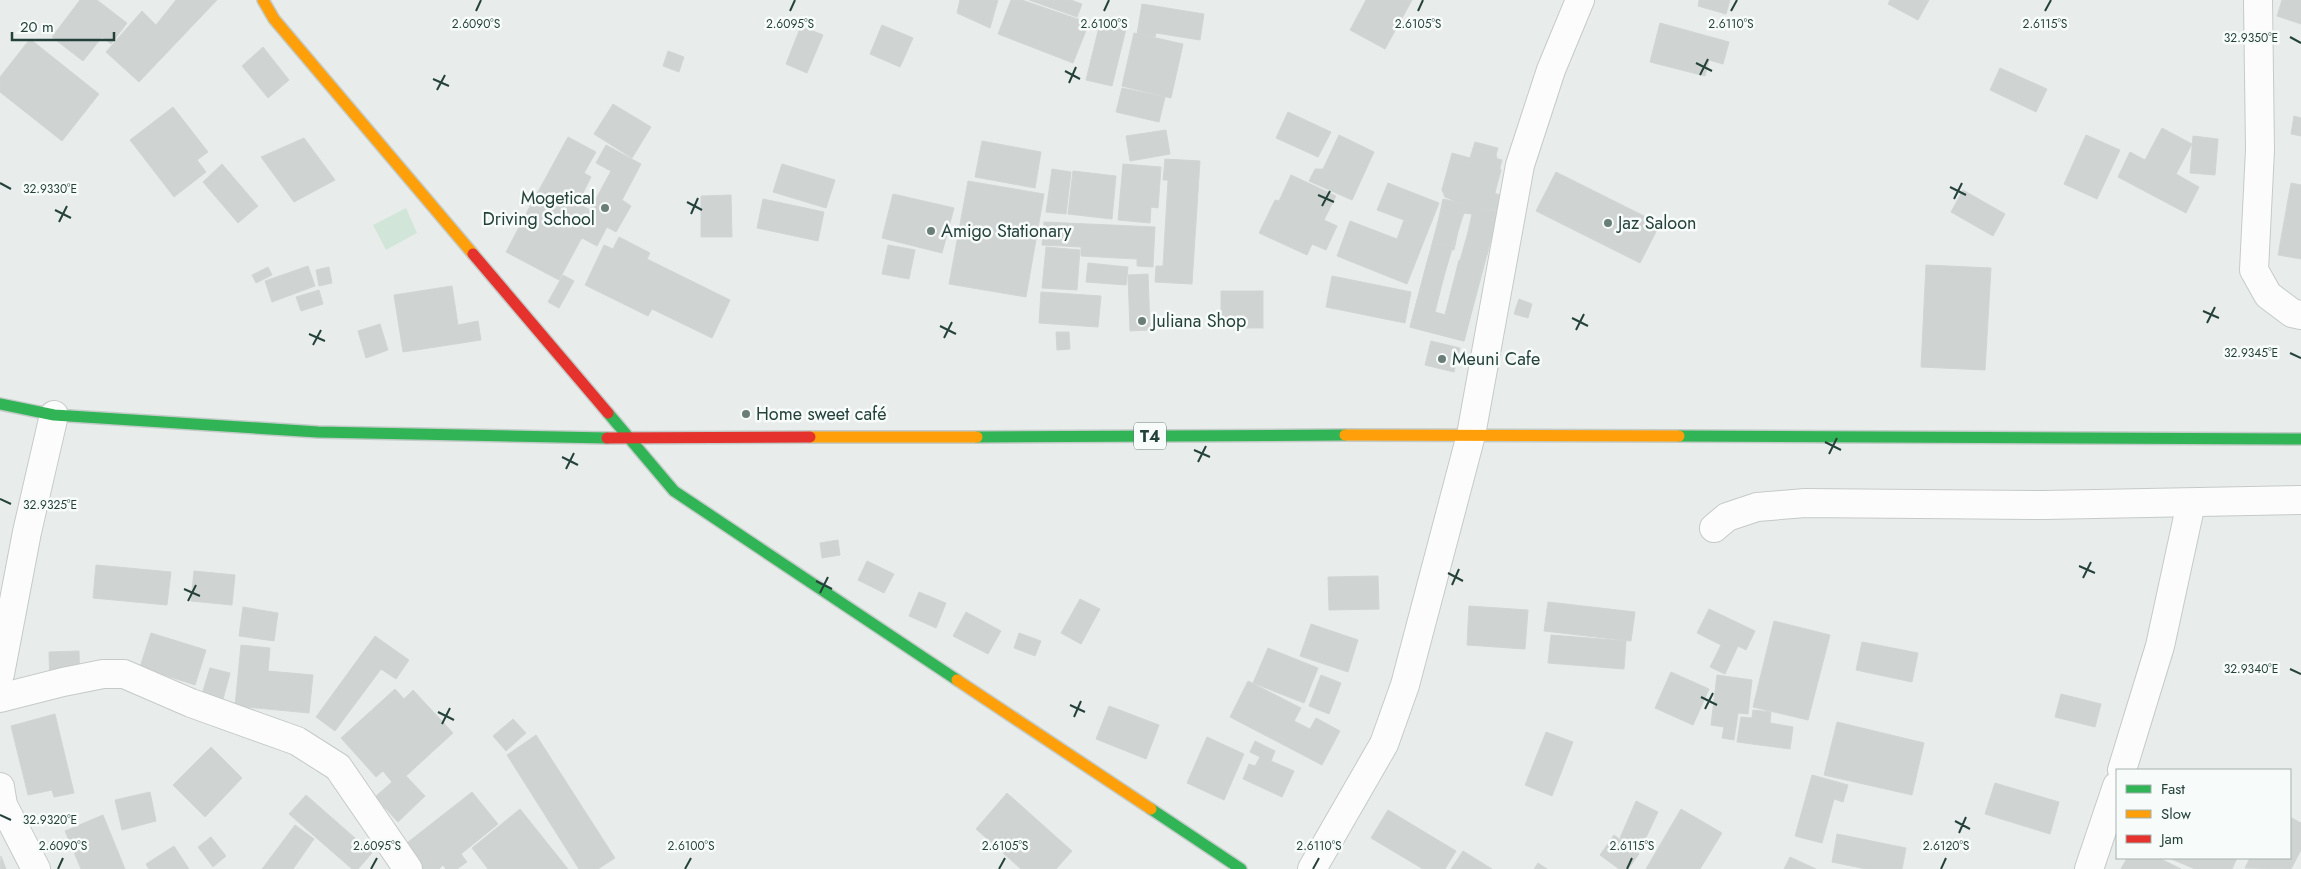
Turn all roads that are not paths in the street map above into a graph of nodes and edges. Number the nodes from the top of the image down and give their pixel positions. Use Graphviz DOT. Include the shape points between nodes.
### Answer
graph roads {
  1 [pos="263,0"];
  2 [pos="1580,0"];
  3 [pos="2258,0"];
  4 [pos="2301,316"];
  5 [pos="0,404"];
  6 [pos="54,415"];
  7 [pos="1471,435"];
  8 [pos="631,438"];
  9 [pos="2301,439"];
  10 [pos="2301,500"];
  11 [pos="2191,503"];
  12 [pos="1714,528"];
  13 [pos="0,674"];
  14 [pos="0,698"];
  15 [pos="2122,769"];
  16 [pos="0,787"];
  17 [pos="2116,789"];
  18 [pos="36,869"];
  19 [pos="408,869"];
  20 [pos="1241,869"];
  21 [pos="1312,869"];
  22 [pos="2090,869"];
  1 -- 8 [label="main road" via="274,19"];
  2 -- 7 [label="street" via="1551,70 1520,165"];
  3 -- 4 [label="street" via="2260,150 2254,270 2268,296"];
  5 -- 6 [label="main road, T4"];
  6 -- 8 [label="main road, T4" via="318,432"];
  6 -- 13 [label="street" via="27,532"];
  7 -- 8 [label="main road, T4"];
  7 -- 9 [label="main road, T4"];
  7 -- 21 [label="street" via="1405,685 1384,744"];
  8 -- 20 [label="main road" via="674,491"];
  10 -- 11 [label="street"];
  11 -- 12 [label="street" via="1806,503 1757,507 1727,517"];
  11 -- 15 [label="street" via="2160,646"];
  14 -- 19 [label="street" via="104,674 124,674 297,742 338,767"];
  16 -- 18 [label="street" via="3,805"];
  17 -- 22 [label="street"];
}
